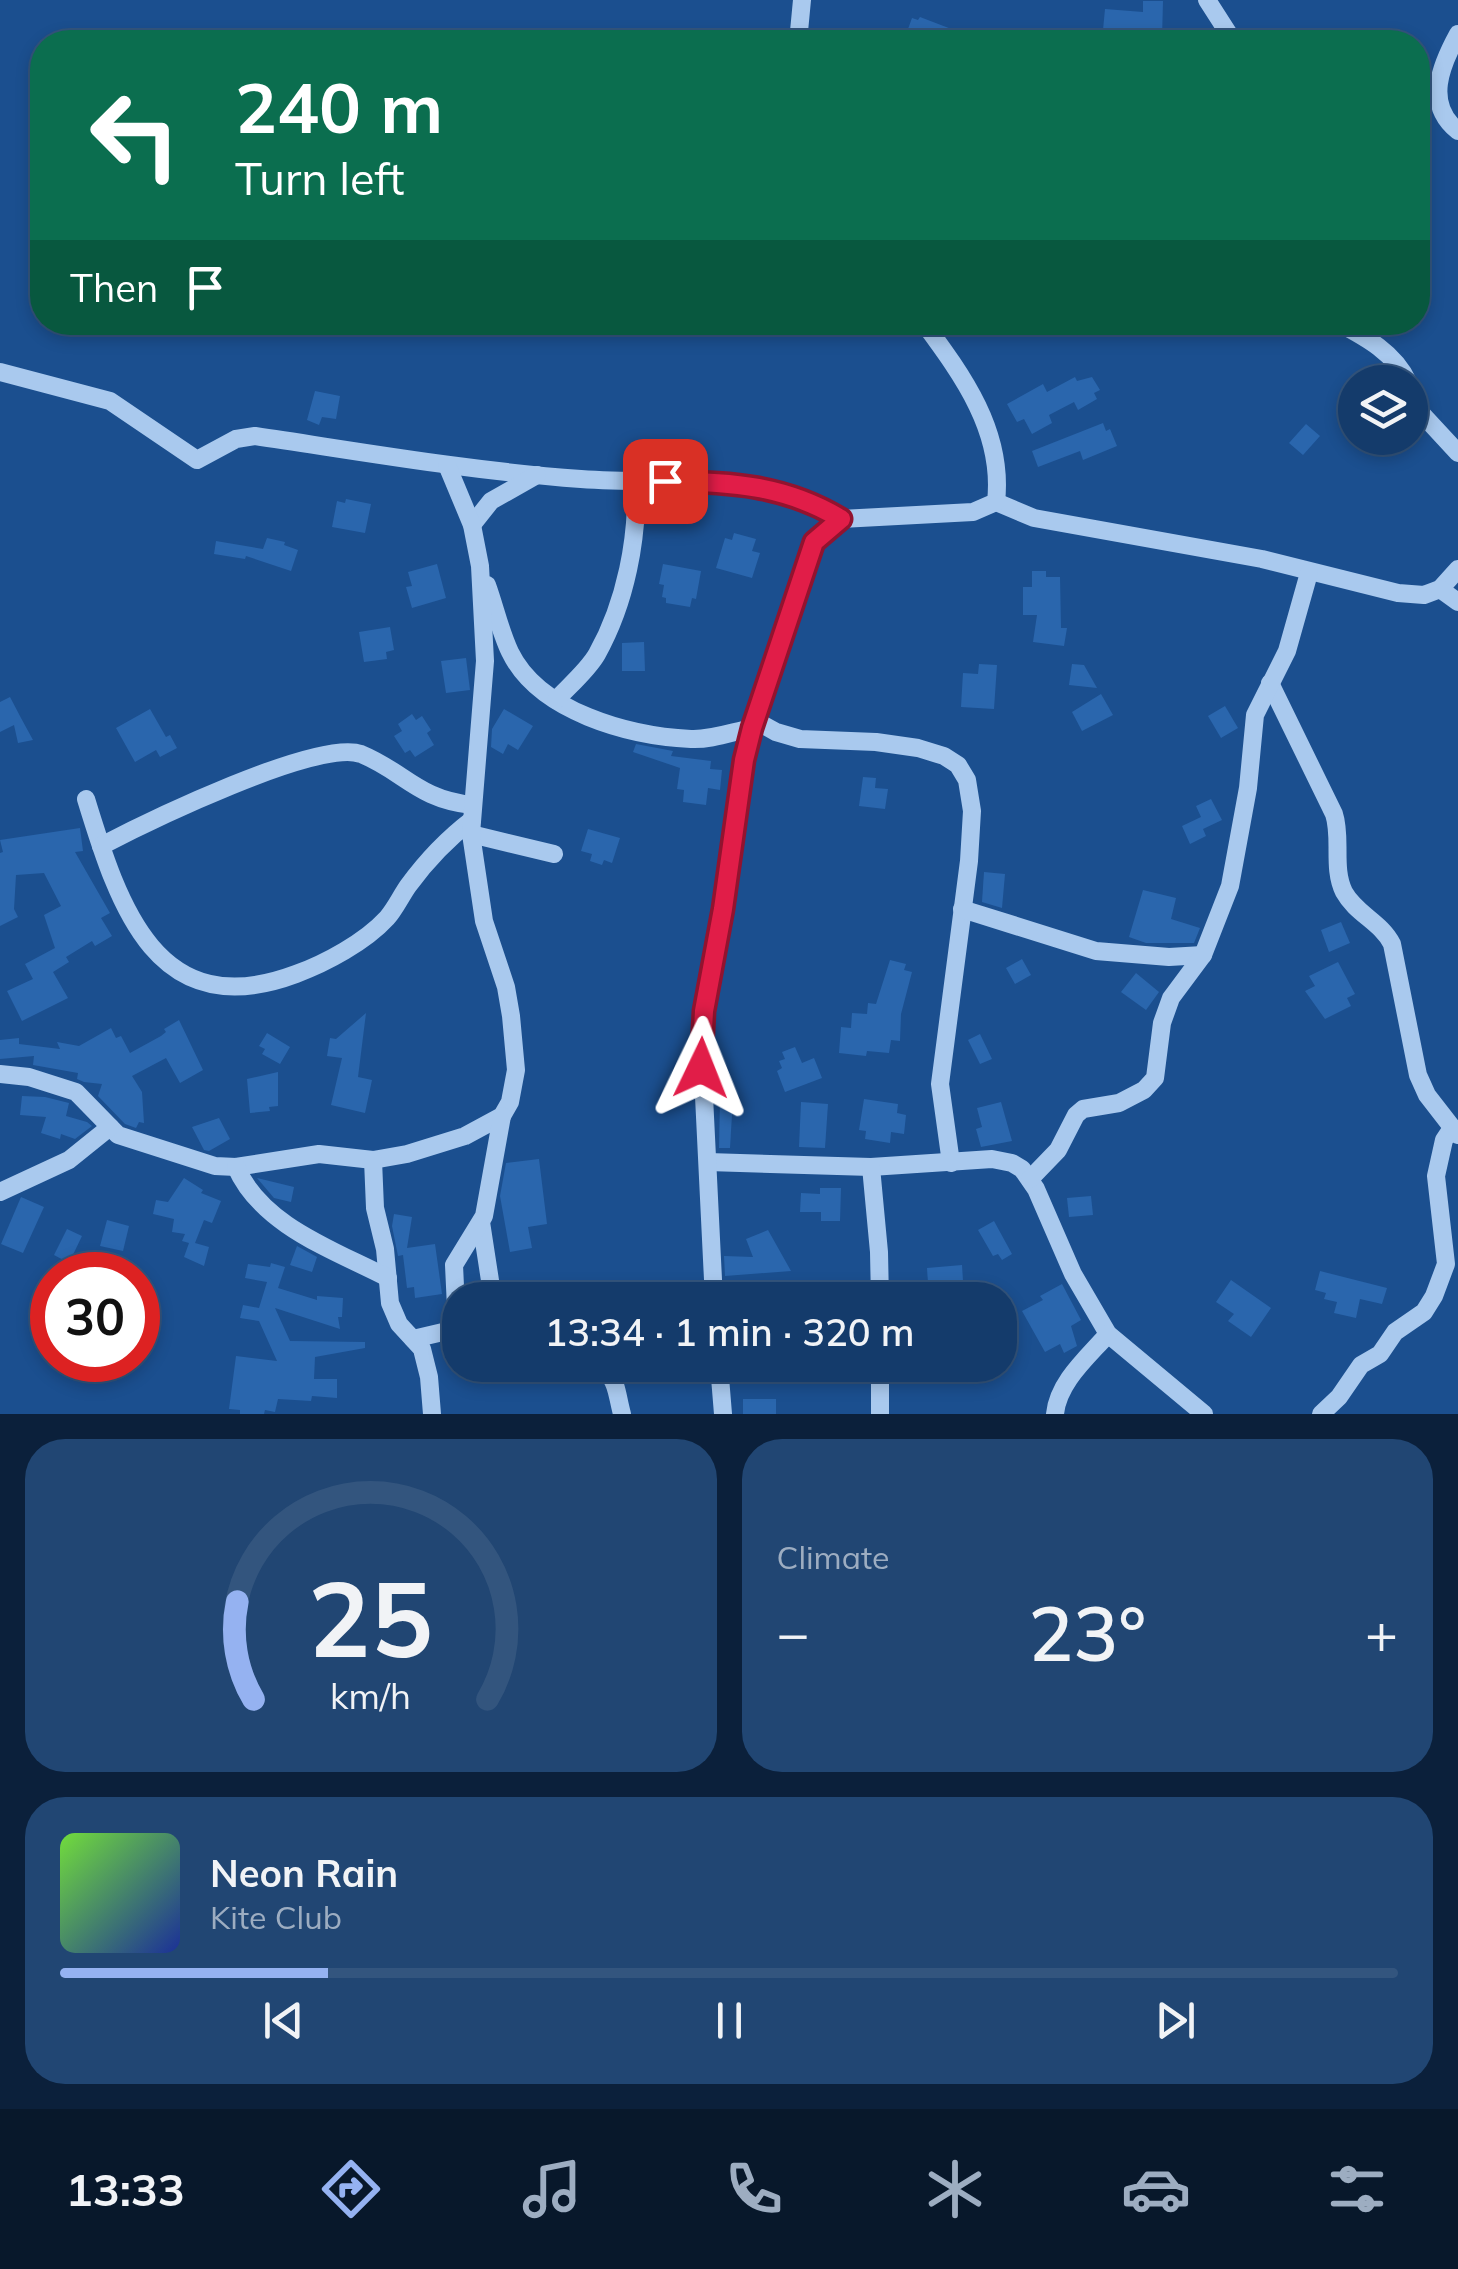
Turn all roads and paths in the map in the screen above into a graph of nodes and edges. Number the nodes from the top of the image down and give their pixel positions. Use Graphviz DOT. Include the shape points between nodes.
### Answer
graph roads {
  1 [pos="802,0"];
  2 [pos="1208,0"];
  3 [pos="799,30"];
  4 [pos="1227,30"];
  5 [pos="1458,34"];
  6 [pos="1458,131"];
  7 [pos="933,335"];
  8 [pos="1359,335"];
  9 [pos="1397,365"];
  10 [pos="0,372"];
  11 [pos="1428,421"];
  12 [pos="1458,453"];
  13 [pos="447,465"];
  14 [pos="537,475"];
  15 [pos="636,480"];
  16 [pos="996,502"];
  17 [pos="841,519"];
  18 [pos="472,525"];
  19 [pos="480,566"];
  20 [pos="1458,569"];
  21 [pos="1309,573"];
  22 [pos="1440,589"];
  23 [pos="1458,602"];
  24 [pos="1270,684"];
  25 [pos="556,700"];
  26 [pos="753,724"];
  27 [pos="86,799"];
  28 [pos="472,819"];
  29 [pos="101,846"];
  30 [pos="554,854"];
  31 [pos="962,909"];
  32 [pos="1203,955"];
  33 [pos="0,1074"];
  34 [pos="502,1116"];
  35 [pos="110,1127"];
  36 [pos="1455,1131"];
  37 [pos="373,1160"];
  38 [pos="708,1162"];
  39 [pos="951,1163"];
  40 [pos="236,1167"];
  41 [pos="870,1168"];
  42 [pos="1030,1179"];
  43 [pos="0,1192"];
  44 [pos="482,1222"];
  45 [pos="388,1278"];
  46 [pos="455,1282"];
  47 [pos="490,1282"];
  48 [pos="713,1282"];
  49 [pos="880,1282"];
  50 [pos="442,1332"];
  51 [pos="1108,1334"];
  52 [pos="412,1338"];
  53 [pos="613,1382"];
  54 [pos="721,1382"];
  55 [pos="880,1382"];
  56 [pos="432,1414"];
  57 [pos="622,1414"];
  58 [pos="724,1414"];
  59 [pos="880,1414"];
  60 [pos="1055,1414"];
  61 [pos="1204,1414"];
  62 [pos="1320,1414"];
  1 -- 3 [label="street"];
  2 -- 4 [label="street"];
  5 -- 6 [label="street" via="1436,87"];
  7 -- 16 [label="street" via="982,412 996,452"];
  8 -- 9 [label="street"];
  10 -- 13 [label="street" via="110,402 197,460 255,436"];
  11 -- 12 [label="street"];
  13 -- 14 [label="street"];
  13 -- 18 [label="street"];
  14 -- 15 [label="street"];
  14 -- 18 [label="street" via="491,501"];
  15 -- 17 [label="street" via="776,490"];
  15 -- 25 [label="street" via="637,524 611,621 596,656"];
  16 -- 17 [label="street" via="973,512"];
  16 -- 21 [label="street" via="1034,518"];
  17 -- 26 [label="street" via="814,542"];
  18 -- 19 [label="street"];
  19 -- 25 [label="street" via="510,652 524,674"];
  19 -- 28 [label="street" via="485,661"];
  20 -- 22 [label="street"];
  21 -- 22 [label="street" via="1411,595"];
  21 -- 24 [label="street" via="1287,651"];
  22 -- 23 [label="street"];
  24 -- 32 [label="street" via="1255,715 1230,886"];
  24 -- 36 [label="street" via="1334,814 1342,889 1392,944 1418,1076"];
  25 -- 26 [label="street" via="609,724 693,740"];
  26 -- 31 [label="street" via="800,740 918,748 958,765 972,811"];
  26 -- 38 [label="street" via="700,1035"];
  27 -- 29 [label="street"];
  28 -- 29 [label="street" via="342,750 206,796"];
  28 -- 29 [label="street" via="446,840 370,931 309,970 222,988 175,970 150,947"];
  28 -- 30 [label="street"];
  28 -- 34 [label="street" via="484,921 511,1016 516,1070"];
  31 -- 32 [label="street" via="1096,952"];
  31 -- 39 [label="street" via="940,1084"];
  32 -- 42 [label="street" via="1171,998 1152,1082 1118,1103 1083,1108 1058,1150"];
  33 -- 35 [label="street" via="76,1092"];
  34 -- 37 [label="street" via="465,1136"];
  34 -- 44 [label="street"];
  35 -- 40 [label="street" via="137,1143"];
  35 -- 43 [label="street" via="69,1160"];
  36 -- 62 [label="street" via="1444,1140 1436,1176 1446,1264 1434,1296"];
  37 -- 40 [label="street" via="319,1154"];
  37 -- 45 [label="street"];
  38 -- 41 [label="street"];
  38 -- 48 [label="street"];
  39 -- 41 [label="street"];
  39 -- 42 [label="street" via="1012,1163"];
  40 -- 45 [label="street" via="246,1189 276,1217"];
  41 -- 49 [label="street"];
  42 -- 51 [label="street"];
  44 -- 46 [label="street" via="454,1265"];
  44 -- 47 [label="street"];
  45 -- 52 [label="street" via="390,1303"];
  50 -- 52 [label="street"];
  51 -- 60 [label="street" via="1071,1378"];
  51 -- 61 [label="street"];
  52 -- 56 [label="street" via="422,1349"];
  53 -- 57 [label="street"];
  54 -- 58 [label="street"];
  55 -- 59 [label="street"];
}
